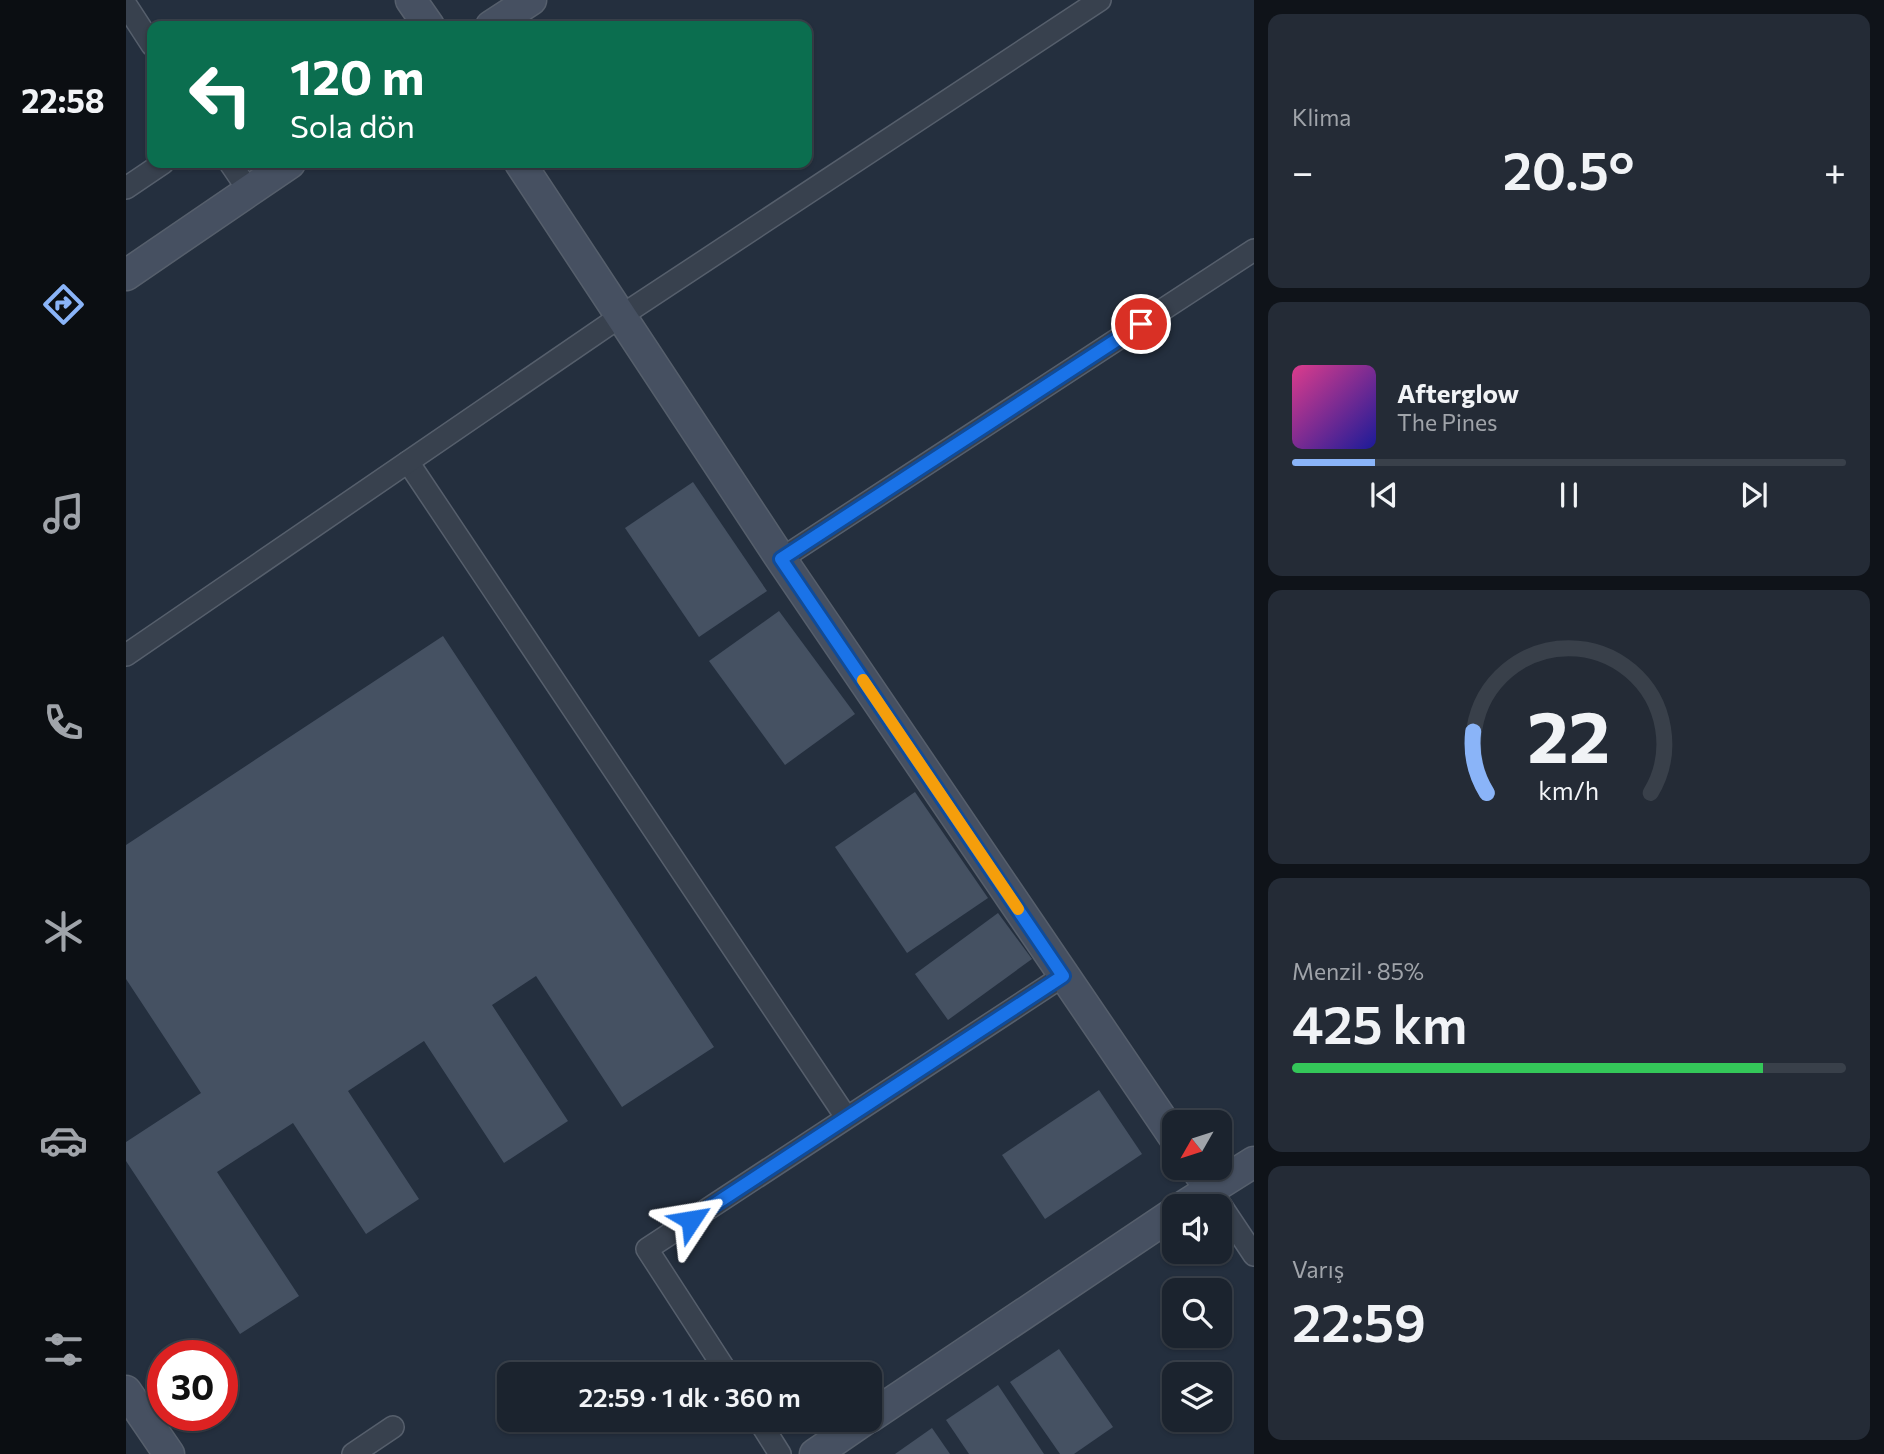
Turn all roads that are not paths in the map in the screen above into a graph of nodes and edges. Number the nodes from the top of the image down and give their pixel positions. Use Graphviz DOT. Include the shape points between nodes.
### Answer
graph roads {
  1 [pos="411,0"];
  2 [pos="531,0"];
  3 [pos="1100,0"];
  4 [pos="126,5"];
  5 [pos="426,21"];
  6 [pos="499,21"];
  7 [pos="147,37"];
  8 [pos="156,168"];
  9 [pos="233,168"];
  10 [pos="282,168"];
  11 [pos="523,168"];
  12 [pos="126,188"];
  13 [pos="248,191"];
  14 [pos="1254,250"];
  15 [pos="126,275"];
  16 [pos="621,316"];
  17 [pos="408,462"];
  18 [pos="781,559"];
  19 [pos="126,655"];
  20 [pos="1063,976"];
  21 [pos="846,1117"];
  22 [pos="1162,1120"];
  23 [pos="1254,1161"];
  24 [pos="1232,1168"];
  25 [pos="1204,1180"];
  26 [pos="1162,1221"];
  27 [pos="1254,1255"];
  28 [pos="720,1362"];
  29 [pos="126,1391"];
  30 [pos="882,1409"];
  31 [pos="393,1427"];
  32 [pos="766,1432"];
  33 [pos="847,1432"];
  34 [pos="169,1454"];
  35 [pos="353,1454"];
  36 [pos="780,1454"];
  37 [pos="815,1454"];
  1 -- 5 [label="street"];
  2 -- 6 [label="street"];
  3 -- 16 [label="street"];
  4 -- 7 [label="street"];
  8 -- 12 [label="street"];
  9 -- 13 [label="street"];
  10 -- 13 [label="street"];
  11 -- 16 [label="street"];
  13 -- 15 [label="street"];
  14 -- 18 [label="street"];
  16 -- 17 [label="street"];
  16 -- 18 [label="street"];
  17 -- 19 [label="street"];
  17 -- 21 [label="street"];
  18 -- 20 [label="street"];
  20 -- 21 [label="street"];
  20 -- 22 [label="street"];
  21 -- 28 [label="street" via="647,1249"];
  23 -- 24 [label="street"];
  25 -- 27 [label="street"];
  26 -- 30 [label="street"];
  29 -- 34 [label="street"];
  31 -- 35 [label="street"];
  32 -- 36 [label="street"];
  33 -- 37 [label="street"];
}
